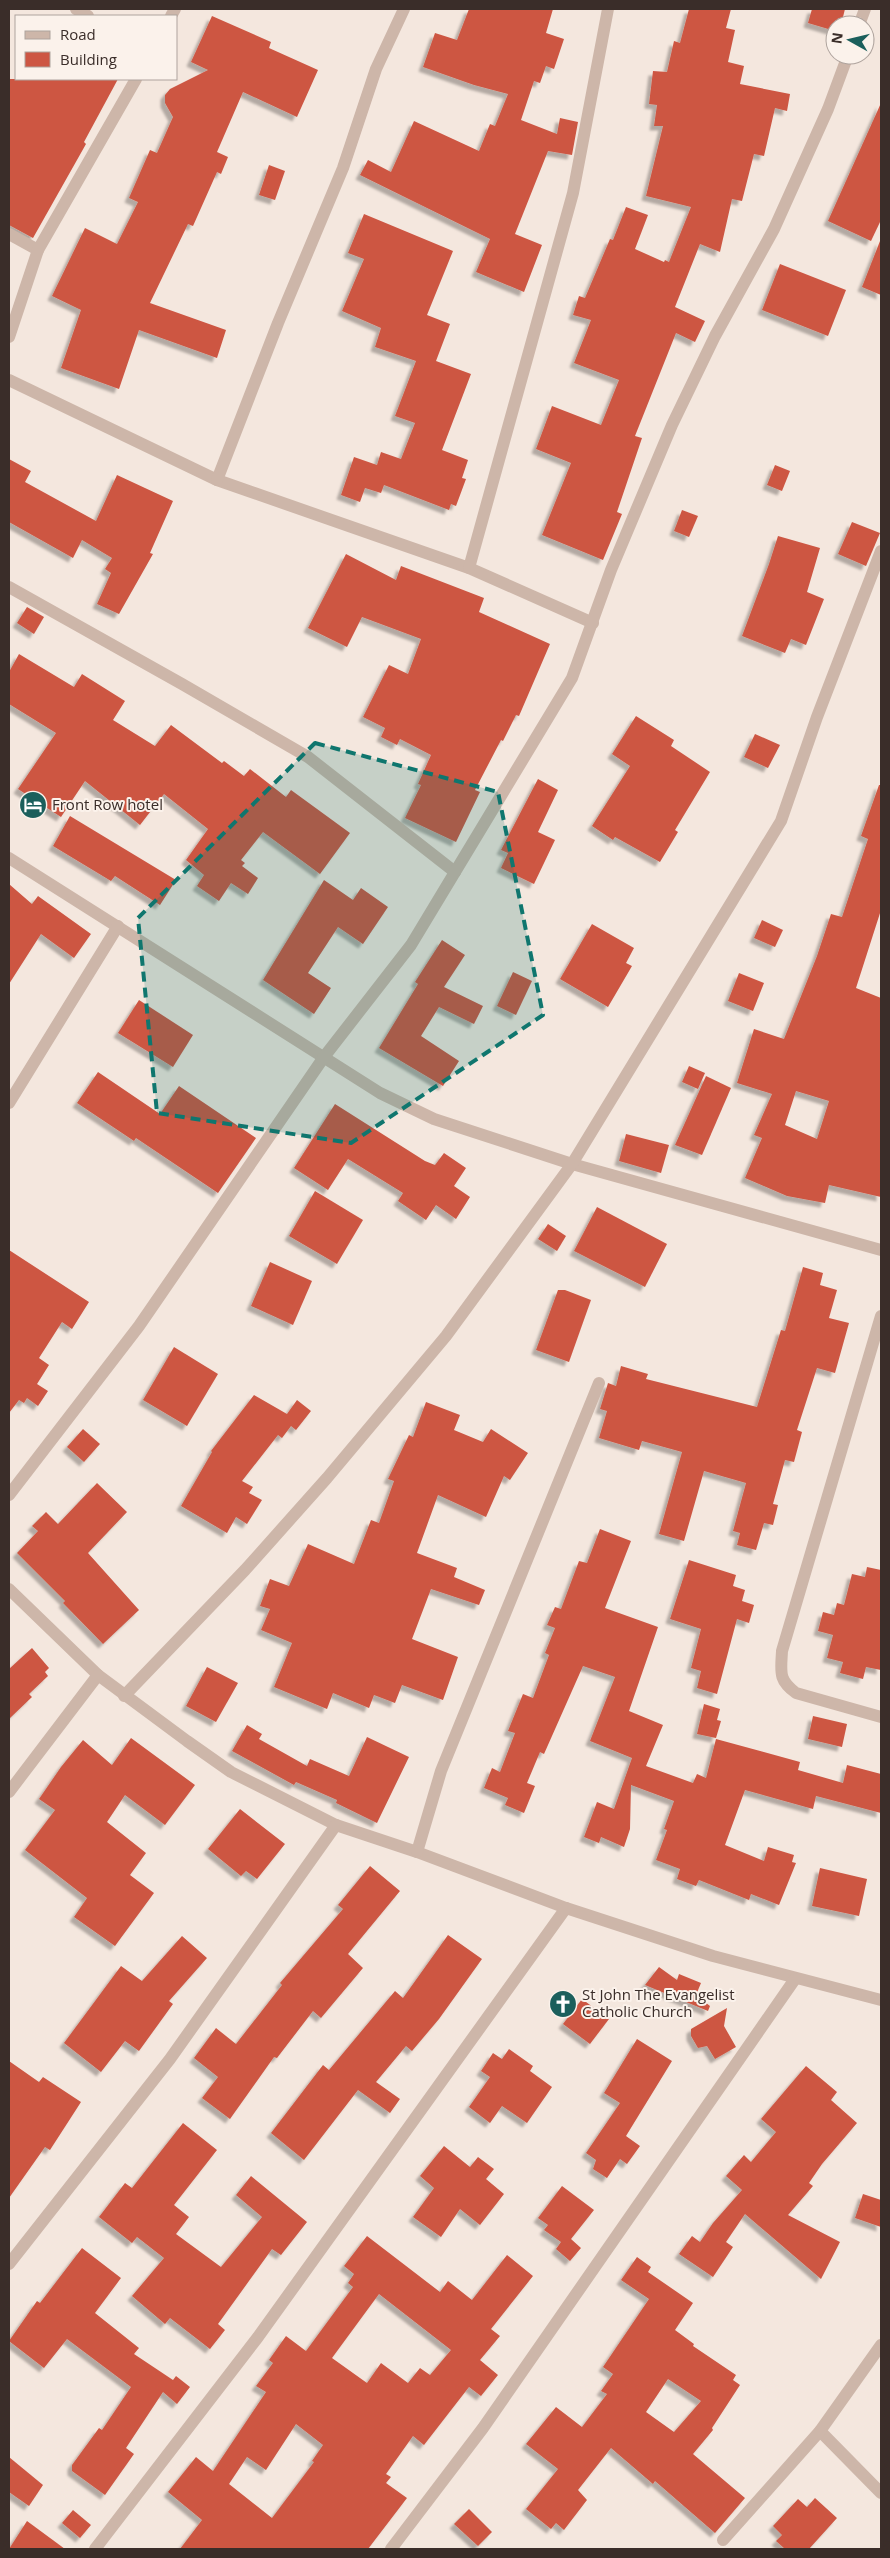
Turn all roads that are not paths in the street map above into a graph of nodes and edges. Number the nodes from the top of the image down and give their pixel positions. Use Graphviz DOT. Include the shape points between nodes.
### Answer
graph roads {
  1 [pos="404,9"];
  2 [pos="608,9"];
  3 [pos="844,65"];
  4 [pos="135,80"];
  5 [pos="9,234"];
  6 [pos="38,250"];
  7 [pos="9,337"];
  8 [pos="9,380"];
  9 [pos="217,480"];
  10 [pos="881,551"];
  11 [pos="469,568"];
  12 [pos="9,587"];
  13 [pos="593,622"];
  14 [pos="9,858"];
  15 [pos="454,872"];
  16 [pos="118,926"];
  17 [pos="324,1057"];
  18 [pos="9,1103"];
  19 [pos="572,1164"];
  20 [pos="881,1250"];
  21 [pos="881,1316"];
  22 [pos="599,1383"];
  23 [pos="9,1495"];
  24 [pos="9,1589"];
  25 [pos="98,1675"];
  26 [pos="124,1696"];
  27 [pos="881,1717"];
  28 [pos="9,1792"];
  29 [pos="336,1824"];
  30 [pos="417,1852"];
  31 [pos="566,1908"];
  32 [pos="795,1979"];
  33 [pos="881,2000"];
  34 [pos="9,2264"];
  35 [pos="881,2345"];
  36 [pos="820,2432"];
  37 [pos="881,2493"];
  38 [pos="723,2540"];
  39 [pos="95,2549"];
  40 [pos="391,2549"];
  1 -- 9 [label="street" via="376,69 343,168"];
  2 -- 11 [label="street" via="573,193"];
  3 -- 13 [label="street" via="774,229 715,336 672,425 611,570"];
  4 -- 6 [label="street"];
  5 -- 6 [label="street"];
  6 -- 7 [label="street"];
  8 -- 9 [label="street"];
  9 -- 11 [label="street"];
  10 -- 19 [label="street" via="781,821"];
  11 -- 13 [label="street"];
  12 -- 15 [label="street" via="308,757"];
  13 -- 15 [label="street" via="572,678"];
  14 -- 16 [label="street"];
  15 -- 17 [label="street" via="411,945"];
  16 -- 17 [label="street"];
  16 -- 18 [label="street"];
  17 -- 19 [label="street" via="380,1093 434,1119"];
  17 -- 23 [label="street" via="139,1326"];
  19 -- 20 [label="street"];
  19 -- 26 [label="street" via="446,1336 327,1478 245,1570"];
  21 -- 27 [label="street" via="782,1651 781,1672 784,1685 796,1693"];
  22 -- 30 [label="street" via="441,1771"];
  24 -- 25 [label="street"];
  25 -- 26 [label="street"];
  25 -- 28 [label="street"];
  26 -- 29 [label="street" via="231,1772"];
  29 -- 30 [label="street"];
  29 -- 34 [label="street" via="170,2059"];
  30 -- 31 [label="street"];
  31 -- 32 [label="street"];
  31 -- 39 [label="street" via="258,2337"];
  32 -- 33 [label="street"];
  32 -- 40 [label="street" via="483,2428"];
  35 -- 36 [label="street"];
  36 -- 37 [label="street"];
  36 -- 38 [label="street"];
}
